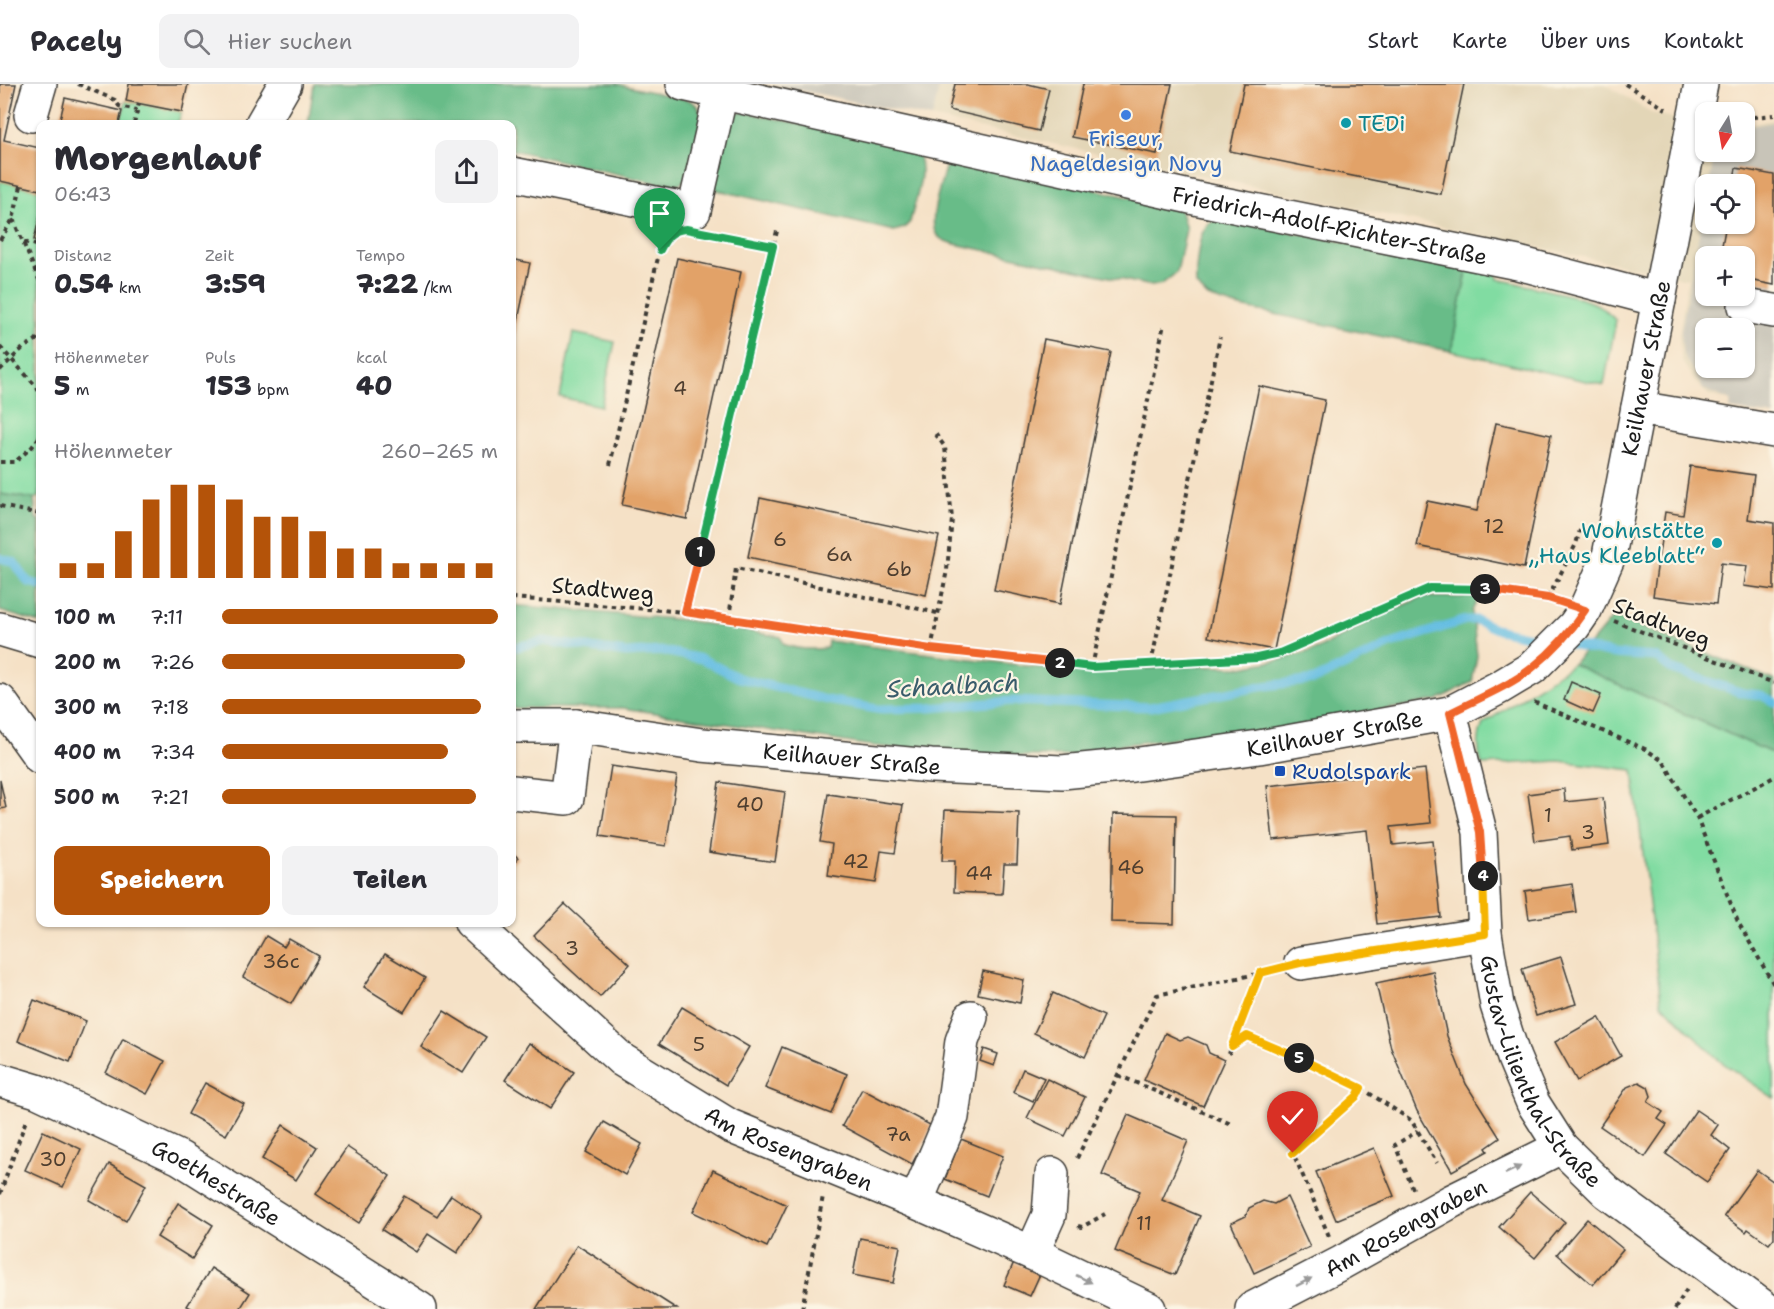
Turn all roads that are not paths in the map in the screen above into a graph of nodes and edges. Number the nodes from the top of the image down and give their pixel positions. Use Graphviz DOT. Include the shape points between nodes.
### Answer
graph roads {
  1 [pos="40,84"];
  2 [pos="285,84"];
  3 [pos="683,84"];
  4 [pos="721,93"];
  5 [pos="1698,98"];
  6 [pos="31,115"];
  7 [pos="264,120"];
  8 [pos="516,176"];
  9 [pos="1659,300"];
  10 [pos="1638,408"];
  11 [pos="1774,431"];
  12 [pos="0,629"];
  13 [pos="36,639"];
  14 [pos="0,701"];
  15 [pos="1450,713"];
  16 [pos="516,726"];
  17 [pos="576,726"];
  18 [pos="36,752"];
  19 [pos="516,792"];
  20 [pos="476,927"];
  21 [pos="1485,934"];
  22 [pos="1300,963"];
  23 [pos="971,1017"];
  24 [pos="0,1080"];
  25 [pos="1560,1147"];
  26 [pos="1052,1174"];
  27 [pos="916,1202"];
  28 [pos="1032,1253"];
  29 [pos="420,1309"];
  30 [pos="1149,1309"];
  31 [pos="1252,1309"];
  32 [pos="1766,1309"];
  1 -- 6 [label="street"];
  2 -- 7 [label="street"];
  3 -- 4 [label="street, Friedrich-Adolf-Richter-Straße"];
  4 -- 8 [label="street" via="694,211"];
  4 -- 9 [label="street, Friedrich-Adolf-Richter-Straße" via="1197,209 1518,263"];
  5 -- 9 [label="street, Keilhauer Straße"];
  9 -- 10 [label="street, Keilhauer Straße"];
  10 -- 11 [label="street"];
  10 -- 15 [label="street, Keilhauer Straße" via="1609,556 1579,618 1532,668"];
  12 -- 13 [label="street"];
  14 -- 18 [label="street"];
  15 -- 17 [label="street, Keilhauer Straße" via="1259,747 1062,772 931,766 713,746"];
  15 -- 21 [label="street, Gustav-Lilienthal-Straße" via="1480,832"];
  16 -- 17 [label="street, Keilhauer Straße"];
  17 -- 19 [label="street" via="567,798"];
  20 -- 27 [label="street, Am Rosengraben" via="622,1060 730,1126"];
  21 -- 22 [label="street"];
  21 -- 25 [label="street, Gustav-Lilienthal-Straße" via="1497,1005 1514,1058 1533,1103"];
  23 -- 27 [label="street" via="962,1041 952,1117"];
  24 -- 29 [label="street, Goethestraße" via="37,1091 180,1158"];
  31 -- 25 [label="street, Am Rosengraben, one-way"];
  25 -- 32 [label="street, Gustav-Lilienthal-Straße" via="1606,1192"];
  26 -- 28 [label="street" via="1049,1215"];
  27 -- 28 [label="street, Am Rosengraben"];
  28 -- 30 [label="street, Am Rosengraben, one-way"];
}
